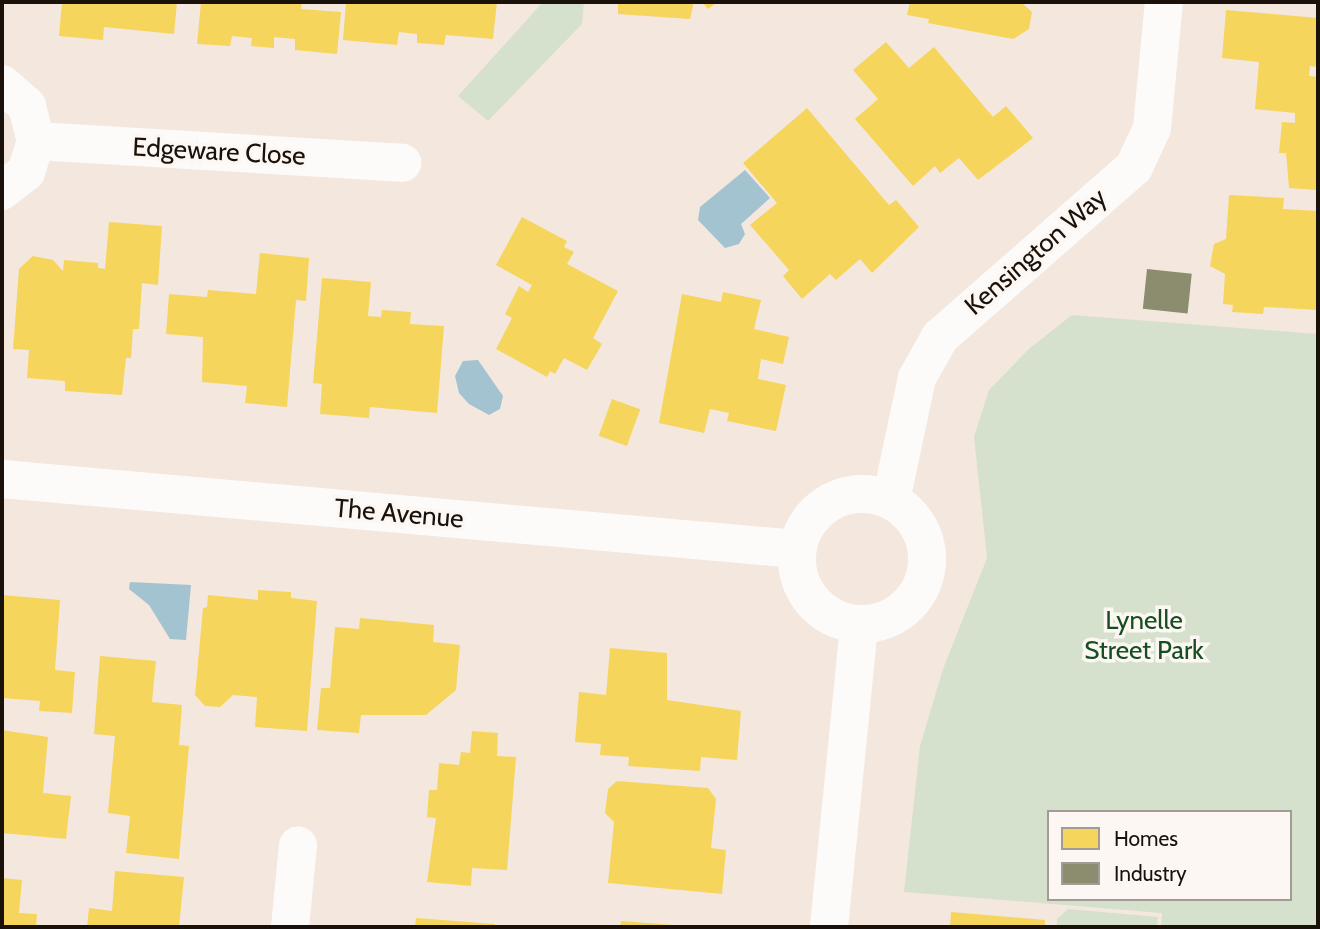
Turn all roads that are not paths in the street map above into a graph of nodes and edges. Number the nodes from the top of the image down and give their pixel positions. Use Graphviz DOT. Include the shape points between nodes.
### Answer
graph roads {
  1 [pos="1164,2"];
  2 [pos="2,84"];
  3 [pos="36,141"];
  4 [pos="402,163"];
  5 [pos="2,191"];
  6 [pos="2,479"];
  7 [pos="891,500"];
  8 [pos="797,549"];
  9 [pos="859,625"];
  10 [pos="298,845"];
  11 [pos="290,927"];
  12 [pos="829,927"];
  1 -- 7 [label="street, Kensington Way" via="1153,128 1134,167 940,337 917,378"];
  2 -- 3 [label="street" via="27,106"];
  3 -- 4 [label="street, Edgeware Close"];
  3 -- 5 [label="street" via="26,172"];
  6 -- 8 [label="street, The Avenue"];
  7 -- 8 [label="street" via="861,493 833,500 805,527"];
  7 -- 9 [label="street" via="909,513 922,531 925,575 917,595 901,612"];
  8 -- 9 [label="street" via="801,583 810,600 824,613"];
  9 -- 12 [label="street"];
  10 -- 11 [label="street"];
}
